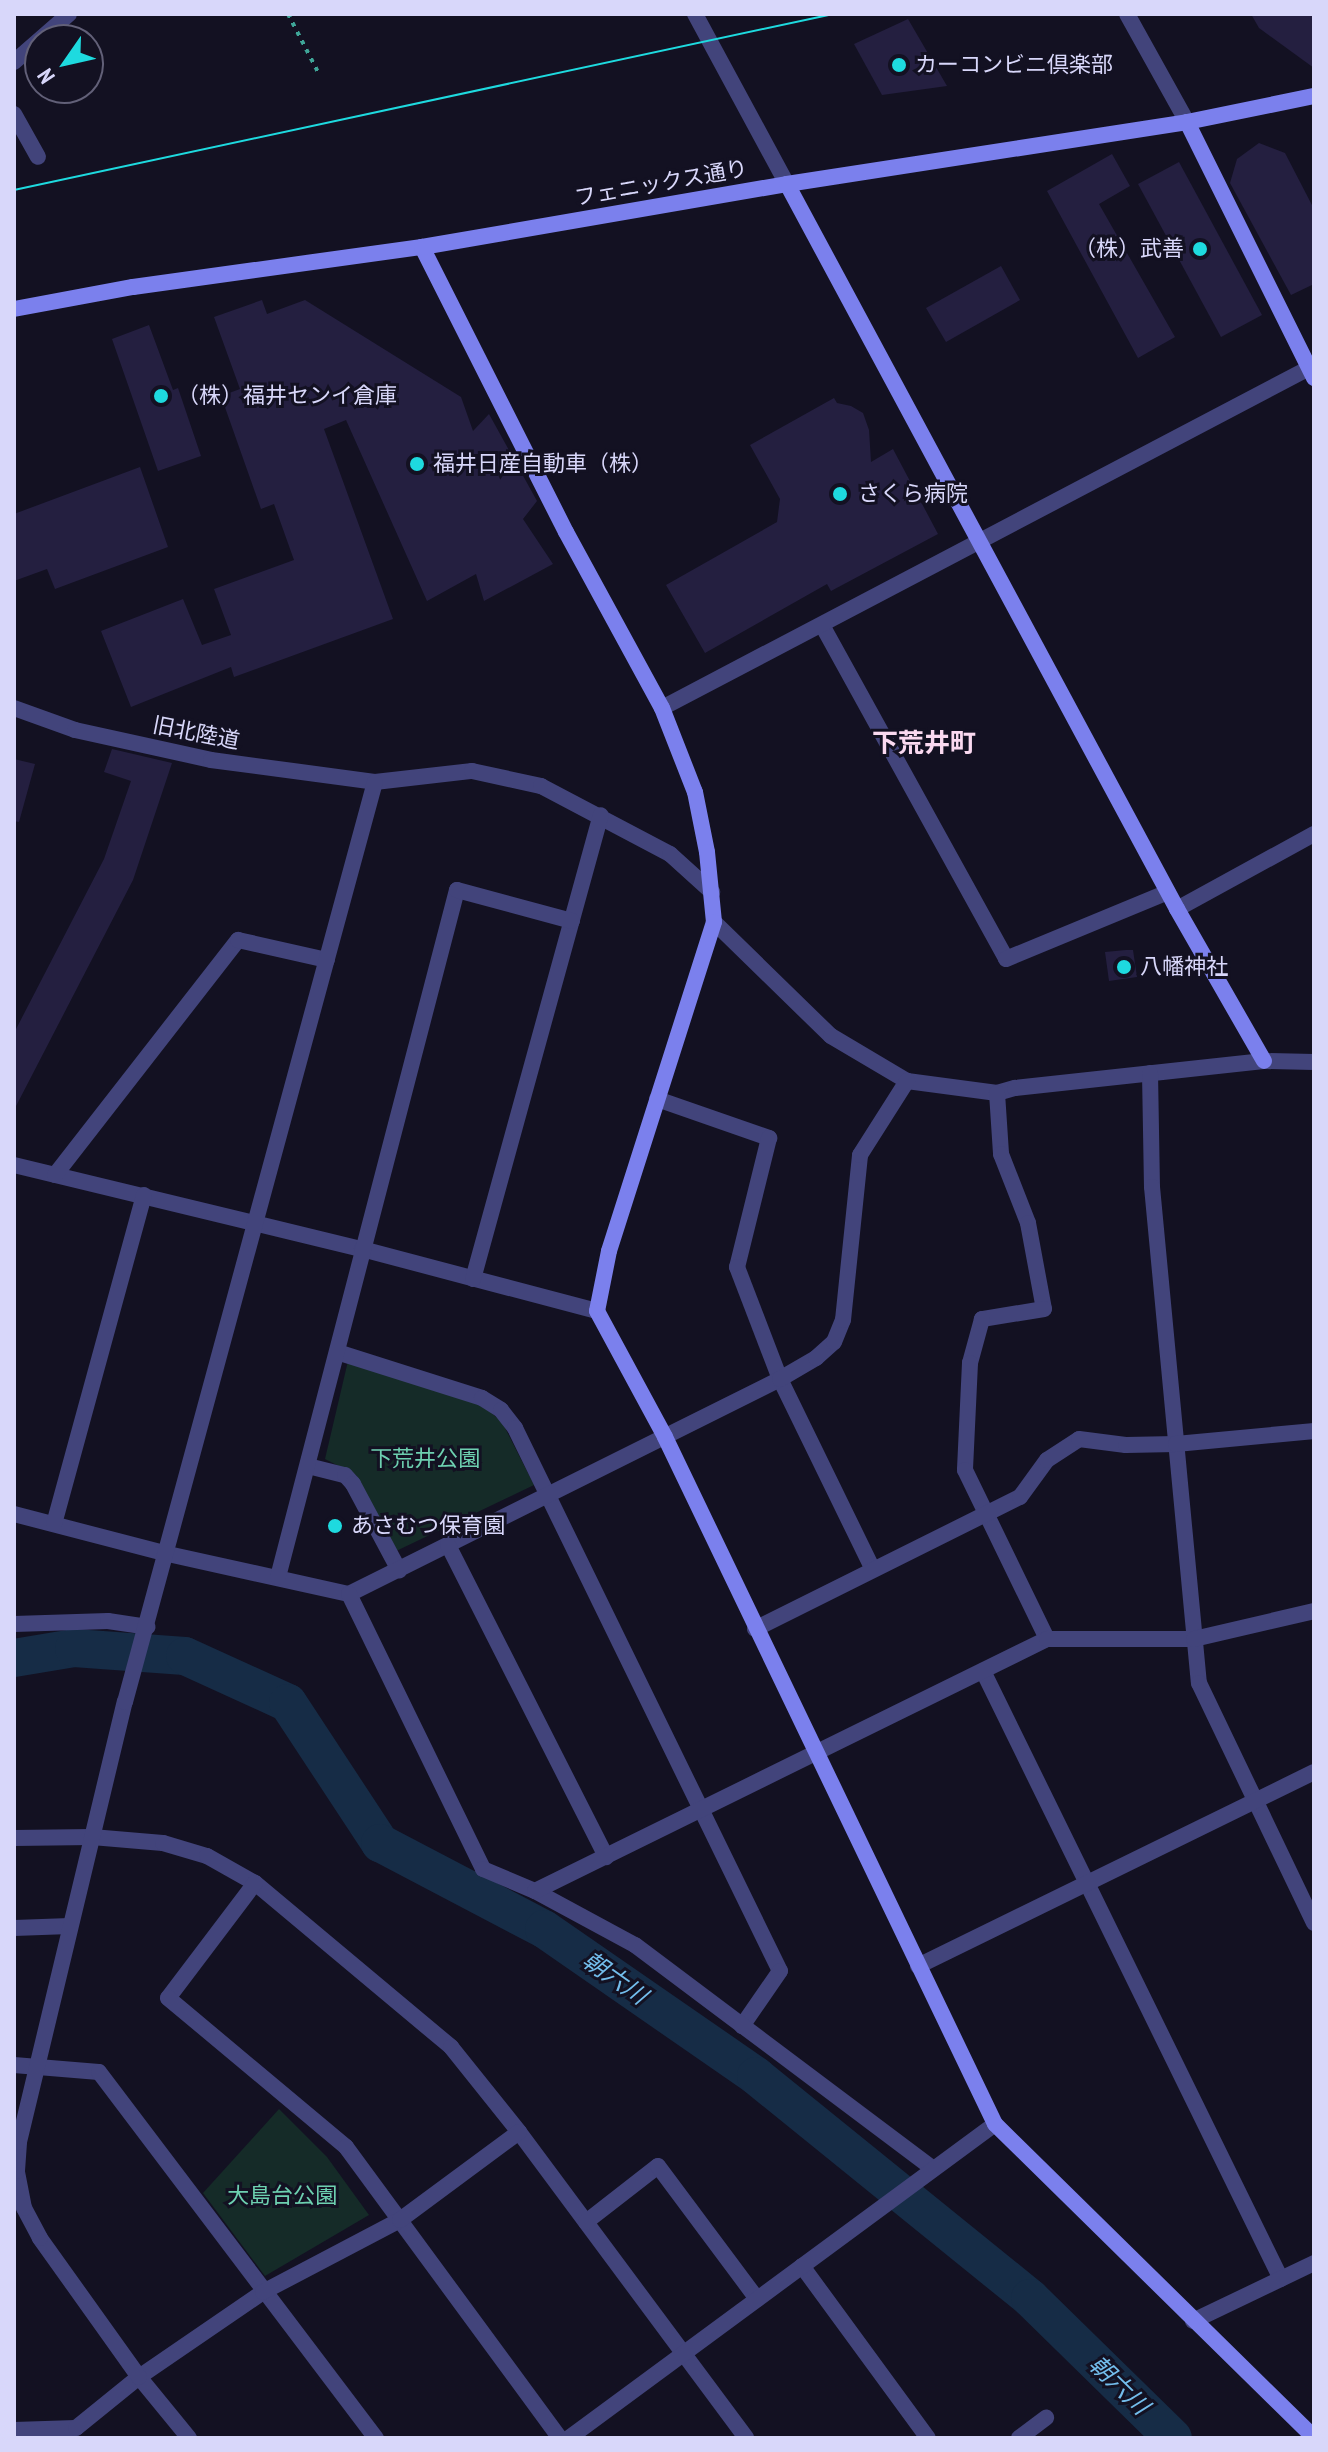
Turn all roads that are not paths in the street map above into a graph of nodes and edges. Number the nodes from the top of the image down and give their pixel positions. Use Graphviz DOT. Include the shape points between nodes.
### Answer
graph roads {
  1 [pos="69,14"];
  2 [pos="695,14"];
  3 [pos="1127,14"];
  4 [pos="14,62"];
  5 [pos="1314,96"];
  6 [pos="14,114"];
  7 [pos="1187,122"];
  8 [pos="38,157"];
  9 [pos="787,184"];
  10 [pos="422,247"];
  11 [pos="14,309"];
  12 [pos="1311,373"];
  13 [pos="980,542"];
  14 [pos="822,625"];
  15 [pos="14,708"];
  16 [pos="662,708"];
  17 [pos="375,782"];
  18 [pos="601,815"];
  19 [pos="1314,834"];
  20 [pos="712,892"];
  21 [pos="1168,892"];
  22 [pos="1177,909"];
  23 [pos="572,921"];
  24 [pos="714,922"];
  25 [pos="327,960"];
  26 [pos="1264,1061"];
  27 [pos="1314,1062"];
  28 [pos="1150,1073"];
  29 [pos="907,1081"];
  30 [pos="997,1093"];
  31 [pos="657,1099"];
  32 [pos="14,1165"];
  33 [pos="55,1175"];
  34 [pos="144,1195"];
  35 [pos="257,1223"];
  36 [pos="362,1249"];
  37 [pos="473,1279"];
  38 [pos="597,1311"];
  39 [pos="337,1352"];
  40 [pos="780,1379"];
  41 [pos="1314,1431"];
  42 [pos="665,1437"];
  43 [pos="1176,1444"];
  44 [pos="308,1466"];
  45 [pos="549,1495"];
  46 [pos="988,1513"];
  47 [pos="14,1514"];
  48 [pos="54,1524"];
  49 [pos="448,1545"];
  50 [pos="168,1554"];
  51 [pos="399,1570"];
  52 [pos="873,1570"];
  53 [pos="278,1577"];
  54 [pos="349,1594"];
  55 [pos="1314,1611"];
  56 [pos="14,1624"];
  57 [pos="755,1629"];
  58 [pos="147,1633"];
  59 [pos="1047,1639"];
  60 [pos="1194,1639"];
  61 [pos="983,1671"];
  62 [pos="815,1754"];
  63 [pos="1314,1772"];
  64 [pos="1255,1801"];
  65 [pos="701,1810"];
  66 [pos="92,1837"];
  67 [pos="14,1838"];
  68 [pos="606,1857"];
  69 [pos="255,1883"];
  70 [pos="1085,1884"];
  71 [pos="535,1891"];
  72 [pos="1314,1923"];
  73 [pos="70,1926"];
  74 [pos="14,1928"];
  75 [pos="918,1966"];
  76 [pos="742,2026"];
  77 [pos="35,2064"];
  78 [pos="14,2065"];
  79 [pos="995,2124"];
  80 [pos="519,2132"];
  81 [pos="930,2172"];
  82 [pos="400,2220"];
  83 [pos="586,2222"];
  84 [pos="1314,2263"];
  85 [pos="802,2266"];
  86 [pos="1281,2279"];
  87 [pos="263,2292"];
  88 [pos="757,2299"];
  89 [pos="1193,2321"];
  90 [pos="683,2353"];
  91 [pos="139,2377"];
  92 [pos="1046,2418"];
  93 [pos="14,2430"];
  94 [pos="1314,2437"];
  95 [pos="189,2438"];
  96 [pos="376,2438"];
  97 [pos="560,2438"];
  98 [pos="569,2438"];
  99 [pos="746,2438"];
  100 [pos="928,2438"];
  101 [pos="1019,2438"];
  1 -- 4 [label="street"];
  2 -- 9 [label="street"];
  3 -- 7 [label="street"];
  5 -- 7 [label="street, フェニックス通り"];
  6 -- 8 [label="street"];
  7 -- 9 [label="street, フェニックス通り"];
  7 -- 12 [label="street"];
  9 -- 10 [label="street, フェニックス通り"];
  9 -- 13 [label="street"];
  10 -- 11 [label="street, フェニックス通り"];
  10 -- 16 [label="street"];
  12 -- 13 [label="street"];
  13 -- 14 [label="street"];
  13 -- 21 [label="street"];
  14 -- 16 [label="street"];
  14 -- 21 [label="street" via="1006,959"];
  15 -- 17 [label="street, 旧北陸道" via="75,730 211,760"];
  16 -- 20 [label="street" via="695,792"];
  17 -- 18 [label="street, 旧北陸道" via="472,771 541,786"];
  17 -- 25 [label="street"];
  18 -- 20 [label="street, 旧北陸道" via="670,854"];
  18 -- 23 [label="street"];
  19 -- 22 [label="street"];
  20 -- 24 [label="street"];
  21 -- 22 [label="street"];
  22 -- 26 [label="street"];
  23 -- 36 [label="street" via="457,890"];
  23 -- 37 [label="street"];
  24 -- 29 [label="street" via="831,1036"];
  24 -- 31 [label="street"];
  25 -- 33 [label="street" via="238,940"];
  25 -- 35 [label="street"];
  26 -- 27 [label="street"];
  26 -- 28 [label="street"];
  28 -- 30 [label="street"];
  28 -- 43 [label="street" via="1152,1187"];
  29 -- 30 [label="street"];
  29 -- 40 [label="street" via="860,1155 843,1320 834,1342"];
  30 -- 46 [label="street" via="1001,1154 1028,1223 1044,1309 982,1319 974,1348 965,1470"];
  31 -- 38 [label="street" via="609,1251"];
  31 -- 40 [label="street" via="769,1138 737,1267"];
  32 -- 33 [label="street"];
  33 -- 34 [label="street"];
  34 -- 35 [label="street"];
  34 -- 48 [label="street"];
  35 -- 36 [label="street"];
  35 -- 50 [label="street"];
  36 -- 37 [label="street"];
  36 -- 39 [label="street"];
  37 -- 38 [label="street"];
  38 -- 42 [label="street"];
  39 -- 44 [label="street"];
  39 -- 45 [label="street" via="482,1398 501,1410"];
  40 -- 42 [label="street"];
  40 -- 52 [label="street"];
  41 -- 43 [label="street"];
  42 -- 45 [label="street"];
  42 -- 57 [label="street"];
  43 -- 46 [label="street" via="1079,1439 1047,1460 1020,1497"];
  43 -- 60 [label="street"];
  44 -- 51 [label="street" via="345,1475 353,1484"];
  44 -- 53 [label="street"];
  45 -- 49 [label="street"];
  45 -- 65 [label="street"];
  46 -- 52 [label="street"];
  46 -- 59 [label="street"];
  47 -- 48 [label="street"];
  48 -- 50 [label="street"];
  49 -- 51 [label="street"];
  49 -- 68 [label="street"];
  50 -- 53 [label="street"];
  50 -- 58 [label="street"];
  51 -- 54 [label="street"];
  52 -- 57 [label="street"];
  53 -- 54 [label="street"];
  54 -- 71 [label="street" via="483,1869"];
  55 -- 60 [label="street"];
  56 -- 58 [label="street" via="108,1621"];
  57 -- 62 [label="street"];
  58 -- 66 [label="street"];
  59 -- 60 [label="street"];
  59 -- 61 [label="street"];
  60 -- 64 [label="street" via="1199,1683"];
  61 -- 62 [label="street"];
  61 -- 70 [label="street"];
  62 -- 65 [label="street"];
  62 -- 75 [label="street"];
  63 -- 64 [label="street"];
  64 -- 70 [label="street"];
  64 -- 72 [label="street"];
  65 -- 68 [label="street"];
  65 -- 76 [label="street" via="780,1971"];
  66 -- 67 [label="street"];
  66 -- 69 [label="street" via="163,1843 207,1856"];
  66 -- 73 [label="street"];
  68 -- 71 [label="street"];
  69 -- 80 [label="street" via="451,2047"];
  69 -- 82 [label="street" via="168,1998 346,2147"];
  70 -- 75 [label="street"];
  70 -- 86 [label="street"];
  71 -- 76 [label="street" via="635,1945"];
  73 -- 74 [label="street"];
  73 -- 77 [label="street"];
  75 -- 79 [label="street"];
  76 -- 81 [label="street"];
  77 -- 78 [label="street"];
  77 -- 87 [label="street" via="99,2072"];
  77 -- 91 [label="street" via="19,2142 17,2171 24,2208"];
  79 -- 81 [label="street"];
  79 -- 89 [label="street"];
  80 -- 82 [label="street"];
  80 -- 83 [label="street"];
  81 -- 85 [label="street"];
  82 -- 87 [label="street"];
  82 -- 97 [label="street"];
  83 -- 88 [label="street" via="658,2166"];
  83 -- 90 [label="street"];
  84 -- 86 [label="street"];
  85 -- 88 [label="street"];
  85 -- 100 [label="street"];
  86 -- 89 [label="street"];
  87 -- 91 [label="street"];
  87 -- 96 [label="street"];
  88 -- 90 [label="street"];
  89 -- 94 [label="street"];
  90 -- 98 [label="street"];
  90 -- 99 [label="street"];
  91 -- 93 [label="street" via="76,2428"];
  91 -- 95 [label="street"];
  92 -- 101 [label="street"];
}
